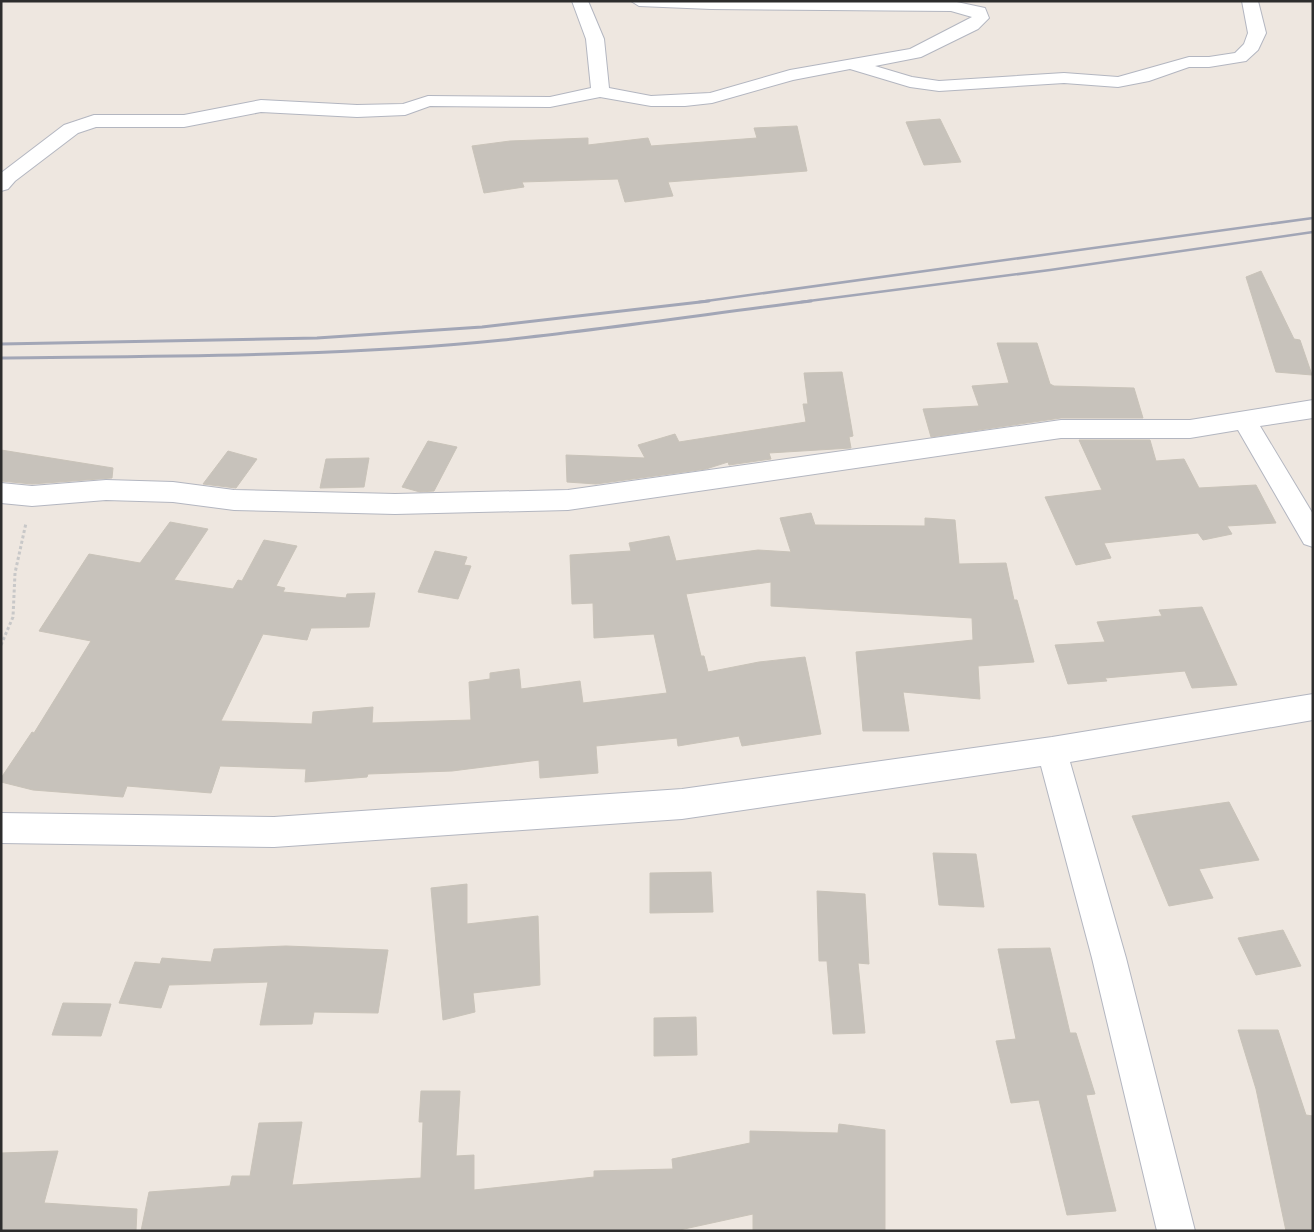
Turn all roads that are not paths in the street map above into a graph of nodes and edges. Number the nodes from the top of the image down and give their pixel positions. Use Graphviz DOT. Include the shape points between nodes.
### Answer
graph roads {
  1 [pos="580,1"];
  2 [pos="639,1"];
  3 [pos="1250,1"];
  4 [pos="851,64"];
  5 [pos="600,92"];
  6 [pos="1,186"];
  7 [pos="1313,409"];
  8 [pos="1244,422"];
  9 [pos="1,493"];
  10 [pos="1313,537"];
  11 [pos="1313,707"];
  12 [pos="1052,752"];
  13 [pos="1,828"];
  14 [pos="1176,1231"];
  1 -- 5 [label="street" via="595,39"];
  2 -- 4 [label="street" via="951,6 979,12 981,18 972,25 915,53"];
  3 -- 4 [label="street" via="1257,33 1252,46 1240,57 1189,62 1118,82 1064,78 939,86 910,82"];
  4 -- 5 [label="street" via="790,75 712,98 651,102"];
  5 -- 6 [label="street" via="550,102 428,101 405,109 357,111 261,106 184,121 94,121 72,128 8,177"];
  7 -- 8 [label="street"];
  8 -- 9 [label="street" via="1190,429 1061,429 568,500 395,504 234,500 173,492 106,490 32,496"];
  8 -- 10 [label="street"];
  11 -- 12 [label="street"];
  12 -- 13 [label="street" via="672,804 274,832"];
  12 -- 14 [label="street" via="1108,958"];
}
